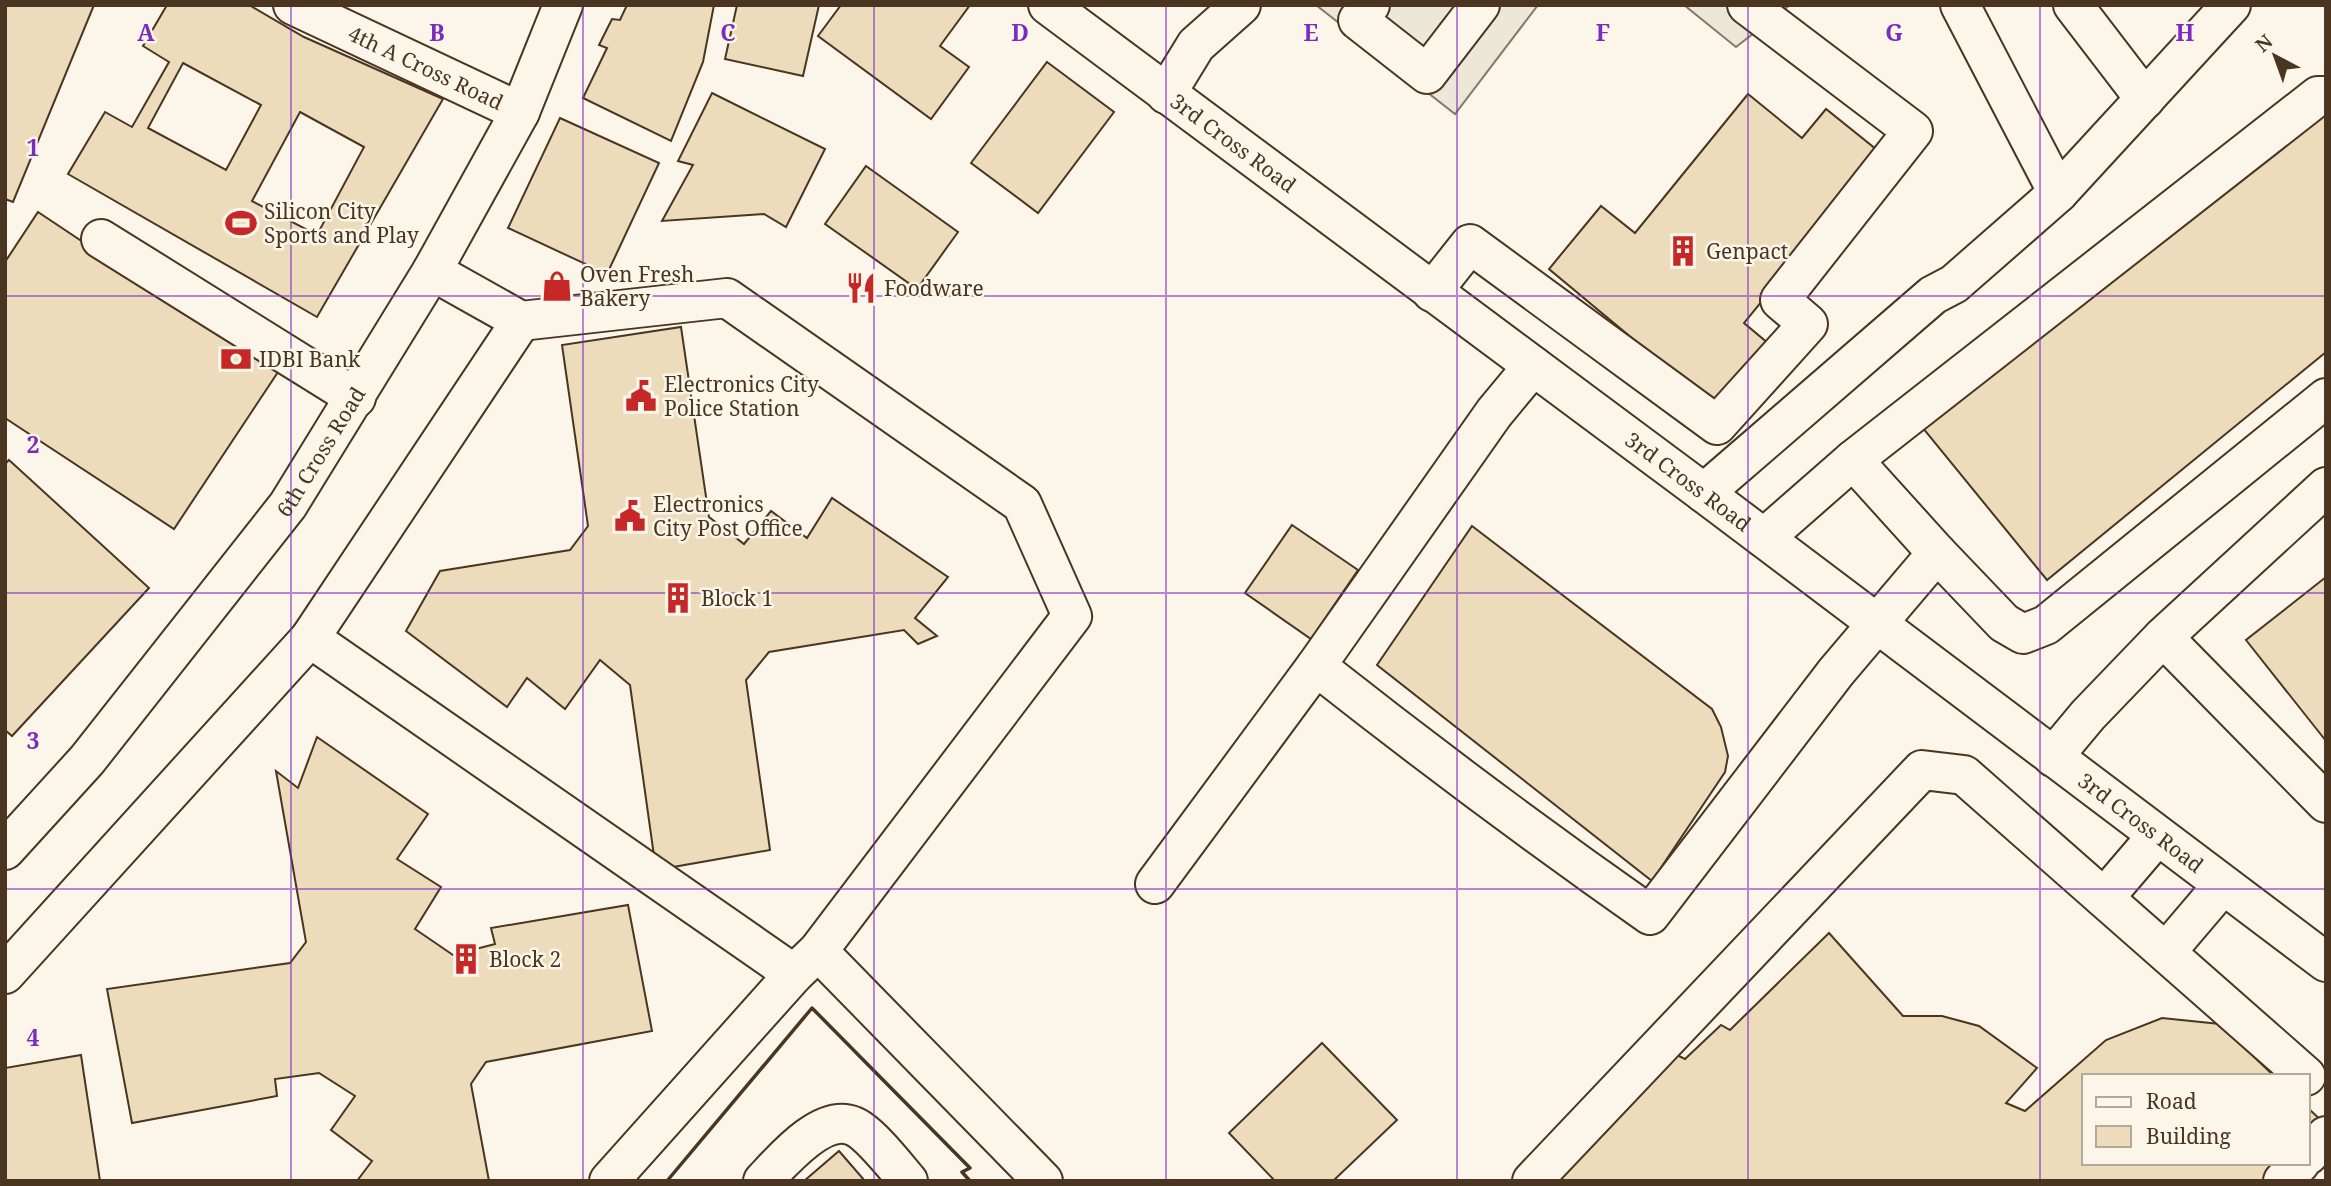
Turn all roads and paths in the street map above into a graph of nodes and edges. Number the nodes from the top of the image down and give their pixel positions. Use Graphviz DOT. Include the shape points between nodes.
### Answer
graph roads {
  1 [pos="293,5"];
  2 [pos="563,5"];
  3 [pos="1048,5"];
  4 [pos="1241,5"];
  5 [pos="1370,5"];
  6 [pos="1480,5"];
  7 [pos="1748,5"];
  8 [pos="1960,5"];
  9 [pos="2073,5"];
  10 [pos="2231,5"];
  11 [pos="2198,20"];
  12 [pos="1166,94"];
  13 [pos="2326,96"];
  14 [pos="2145,99"];
  15 [pos="520,111"];
  16 [pos="2058,193"];
  17 [pos="101,239"];
  18 [pos="432,271"];
  19 [pos="1432,292"];
  20 [pos="521,321"];
  21 [pos="1533,366"];
  22 [pos="356,398"];
  23 [pos="2326,398"];
  24 [pos="1853,460"];
  25 [pos="2326,487"];
  26 [pos="1713,500"];
  27 [pos="1764,538"];
  28 [pos="1937,554"];
  29 [pos="1876,623"];
  30 [pos="2163,637"];
  31 [pos="310,638"];
  32 [pos="1316,666"];
  33 [pos="2053,757"];
  34 [pos="2326,803"];
  35 [pos="2157,836"];
  36 [pos="5,850"];
  37 [pos="1155,884"];
  38 [pos="2223,886"];
  39 [pos="2104,898"];
  40 [pos="2166,952"];
  41 [pos="2326,962"];
  42 [pos="806,963"];
  43 [pos="5,974"];
  44 [pos="2314,1075"];
  45 [pos="2326,1136"];
  46 [pos="2310,1153"];
  47 [pos="2298,1165"];
  48 [pos="609,1181"];
  49 [pos="763,1181"];
  50 [pos="908,1181"];
  51 [pos="1043,1181"];
  52 [pos="1532,1181"];
  53 [pos="2283,1181"];
  1 -- 15 [label="street, 4th A Cross Road"];
  2 -- 15 [label="street, 6th Cross Road"];
  3 -- 12 [label="street, 3rd Cross Road"];
  4 -- 12 [label="street" via="1196,45"];
  5 -- 6 [label="street" via="1358,20 1427,74"];
  7 -- 19 [label="street" via="1913,131 1780,300 1808,324 1717,425 1470,244"];
  8 -- 16 [label="street"];
  9 -- 14 [label="street"];
  10 -- 11 [label="street"];
  11 -- 14 [label="street"];
  12 -- 19 [label="street, 3rd Cross Road"];
  13 -- 24 [label="street" via="2318,96"];
  14 -- 16 [label="street"];
  15 -- 18 [label="street, 6th Cross Road"];
  16 -- 26 [label="street" via="1954,284 1949,307"];
  17 -- 22 [label="street"];
  18 -- 20 [label="street"];
  18 -- 22 [label="street, 6th Cross Road"];
  19 -- 21 [label="street, 3rd Cross Road"];
  20 -- 31 [label="street"];
  20 -- 42 [label="street" via="727,298 1022,504 1072,616"];
  21 -- 26 [label="street, 3rd Cross Road"];
  21 -- 32 [label="street" via="1494,412"];
  22 -- 36 [label="street, 6th Cross Road" via="288,505 87,760"];
  23 -- 28 [label="street" via="2046,625 2022,634 2004,623"];
  24 -- 27 [label="street"];
  24 -- 28 [label="street"];
  25 -- 30 [label="street"];
  26 -- 27 [label="street, 3rd Cross Road"];
  27 -- 29 [label="street, 3rd Cross Road"];
  28 -- 29 [label="street"];
  29 -- 32 [label="street" via="1650,915 1430,756"];
  29 -- 33 [label="street, 3rd Cross Road"];
  30 -- 33 [label="street"];
  30 -- 34 [label="street"];
  31 -- 42 [label="street"];
  31 -- 43 [label="street"];
  32 -- 37 [label="street"];
  33 -- 35 [label="street, 3rd Cross Road"];
  35 -- 38 [label="street, 3rd Cross Road"];
  35 -- 39 [label="street"];
  38 -- 40 [label="street"];
  38 -- 41 [label="street, 3rd Cross Road"];
  39 -- 40 [label="street"];
  39 -- 52 [label="street" via="1964,775 1922,770"];
  40 -- 44 [label="street"];
  42 -- 48 [label="street"];
  42 -- 51 [label="street"];
  45 -- 46 [label="street"];
  47 -- 53 [label="street"];
  49 -- 50 [label="street" via="808,1135 840,1124 854,1126 872,1141"];
}
